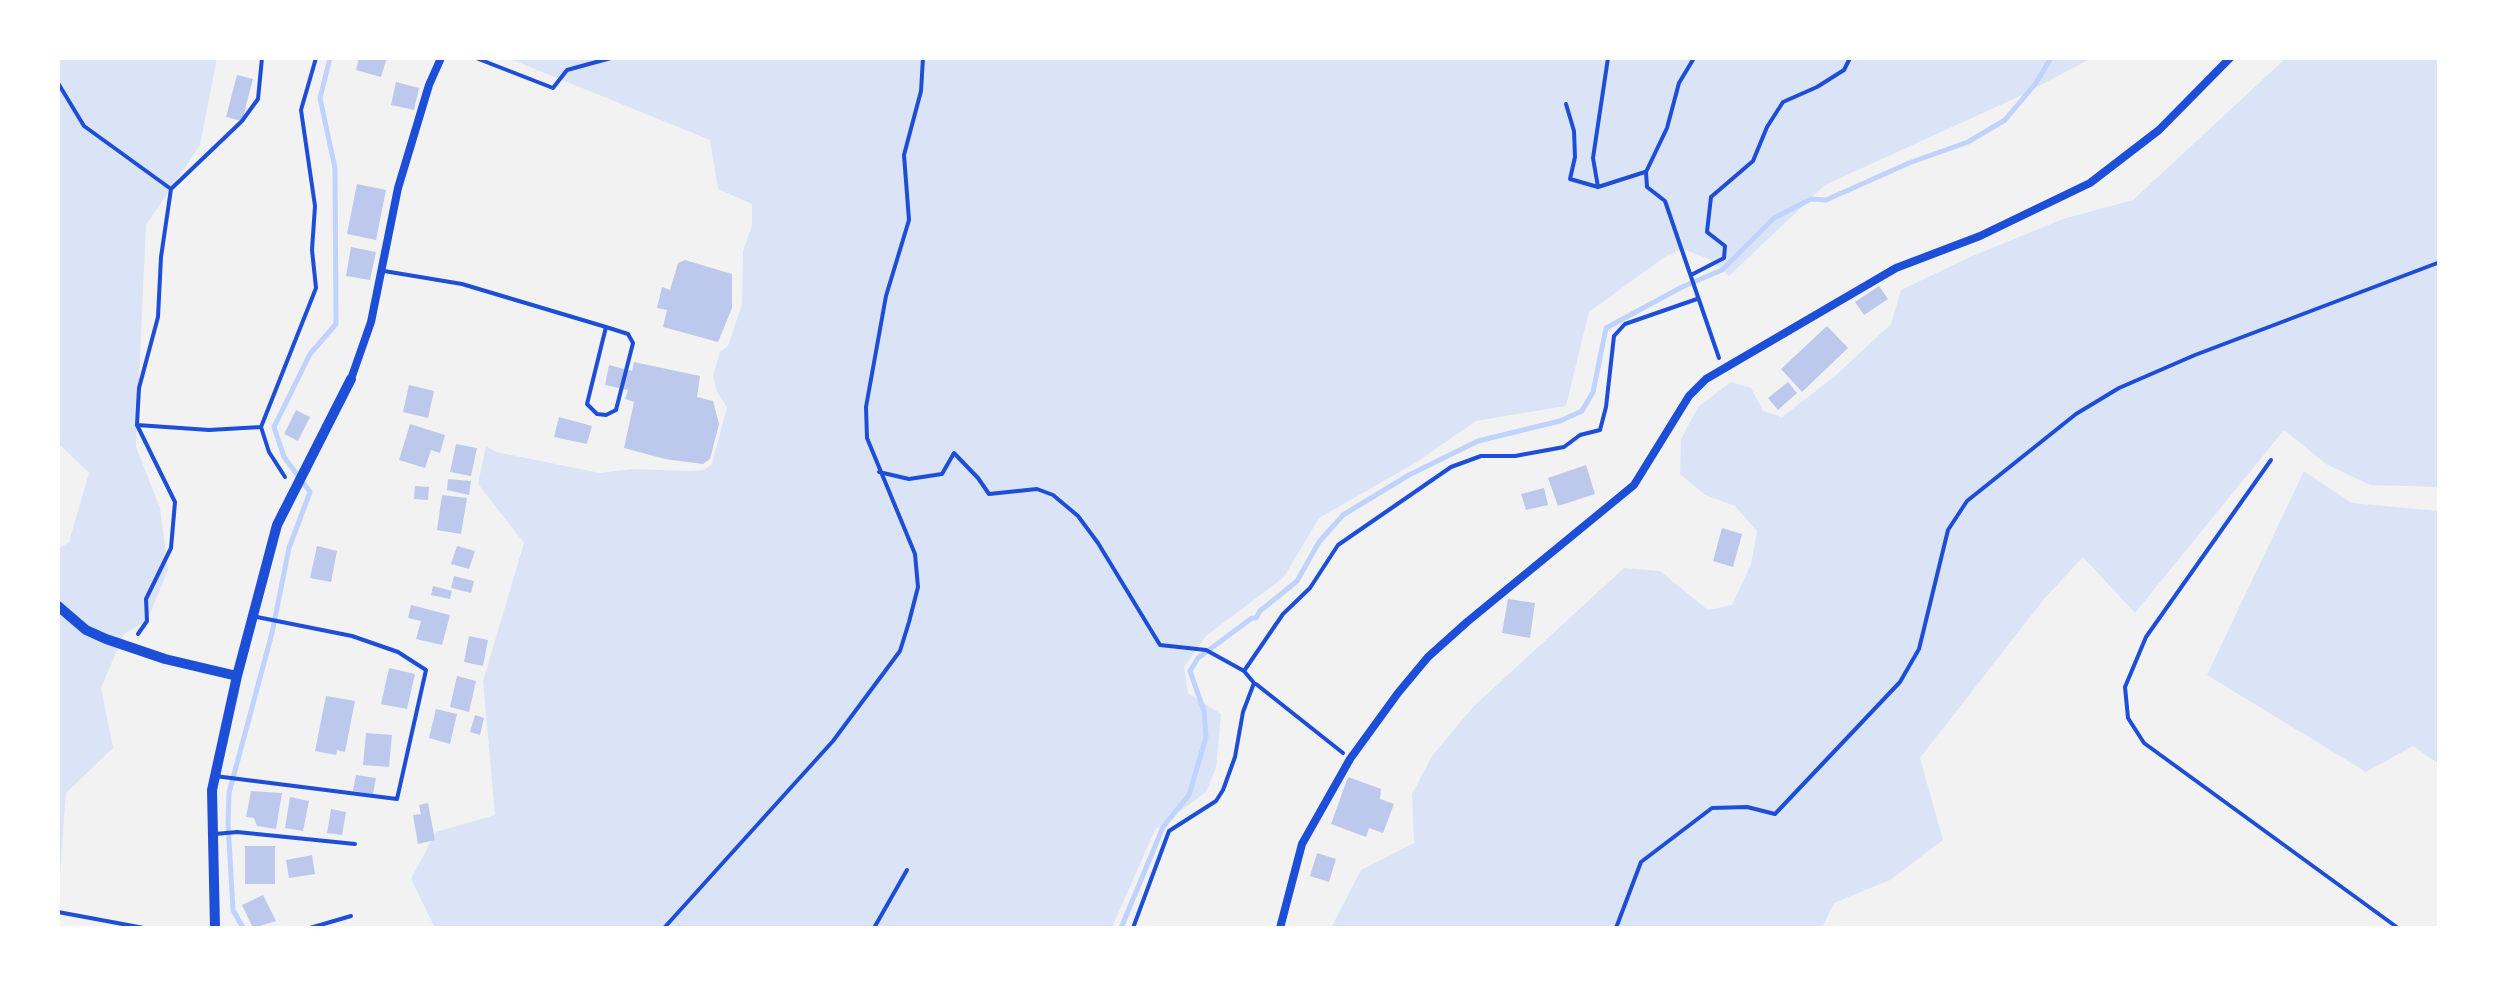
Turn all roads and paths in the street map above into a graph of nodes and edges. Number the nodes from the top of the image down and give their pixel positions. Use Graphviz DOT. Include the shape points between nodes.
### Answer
graph roads {
  1 [pos="262,58"];
  2 [pos="308,58"];
  3 [pos="441,58"];
  4 [pos="476,58"];
  5 [pos="611,58"];
  6 [pos="923,58"];
  7 [pos="1608,58"];
  8 [pos="1694,58"];
  9 [pos="1850,58"];
  10 [pos="2230,58"];
  11 [pos="315,60"];
  12 [pos="58,83"];
  13 [pos="1566,104"];
  14 [pos="1646,172"];
  15 [pos="1598,187"];
  16 [pos="172,189"];
  17 [pos="2440,262"];
  18 [pos="383,271"];
  19 [pos="1691,274"];
  20 [pos="1697,300"];
  21 [pos="606,327"];
  22 [pos="1723,367"];
  23 [pos="351,379"];
  24 [pos="137,425"];
  25 [pos="261,427"];
  26 [pos="2272,460"];
  27 [pos="880,472"];
  28 [pos="293,489"];
  29 [pos="58,606"];
  30 [pos="253,616"];
  31 [pos="128,648"];
  32 [pos="1244,671"];
  33 [pos="237,676"];
  34 [pos="1254,683"];
  35 [pos="1350,759"];
  36 [pos="215,776"];
  37 [pos="218,834"];
  38 [pos="354,844"];
  39 [pos="907,870"];
  40 [pos="59,912"];
  41 [pos="351,916"];
  42 [pos="144,928"];
  43 [pos="216,928"];
  44 [pos="310,928"];
  45 [pos="664,928"];
  46 [pos="874,928"];
  47 [pos="1133,928"];
  48 [pos="1280,928"];
  49 [pos="1616,928"];
  50 [pos="2398,928"];
  1 -- 16 [label="path" via="258,99"];
  2 -- 11 [label="path"];
  3 -- 18 [label="street" via="398,188"];
  4 -- 5 [label="path" via="553,88 567,70"];
  6 -- 27 [label="path" via="904,155 908,220 866,408 867,438"];
  7 -- 15 [label="path" via="1593,158"];
  8 -- 14 [label="path"];
  9 -- 19 [label="path" via="1844,70 1783,102 1753,161 1711,197 1707,232 1725,246 1724,258"];
  10 -- 22 [label="street" via="2159,130 2090,183 1896,268"];
  11 -- 25 [label="path" via="300,110 315,206 316,288"];
  12 -- 16 [label="path" via="84,126"];
  13 -- 15 [label="path" via="1574,131 1570,179"];
  14 -- 15 [label="path"];
  14 -- 19 [label="path" via="1648,187 1666,201"];
  16 -- 24 [label="path" via="158,318 138,388"];
  17 -- 49 [label="path" via="2119,388 1967,501 1948,530 1918,649 1900,682 1775,814 1712,808 1640,862"];
  18 -- 21 [label="lane" via="462,284"];
  18 -- 23 [label="street"];
  19 -- 20 [label="path"];
  20 -- 22 [label="path"];
  20 -- 32 [label="path" via="1625,324 1614,336 1600,430 1564,447 1481,456 1407,495 1338,546"];
  21 -- 21 [label="lane" via="587,404 606,415 616,410 633,343 628,334"];
  22 -- 35 [label="street" via="1689,396 1634,485 1428,657"];
  23 -- 28 [label="street"];
  24 -- 25 [label="path"];
  24 -- 31 [label="path" via="175,502 170,548 146,599 147,622"];
  25 -- 28 [label="path"];
  26 -- 50 [label="lane" via="2146,637 2125,687 2128,718 2144,743"];
  27 -- 32 [label="path" via="910,479 942,474 954,453 989,494 1053,494 1098,542 1160,645 1206,650"];
  27 -- 45 [label="path" via="915,554 918,588 900,651 832,741"];
  28 -- 30 [label="street"];
  29 -- 31 [label="street" via="86,630"];
  30 -- 33 [label="street"];
  30 -- 36 [label="lane" via="352,636 426,670 397,799"];
  31 -- 33 [label="street"];
  32 -- 34 [label="path"];
  33 -- 36 [label="street"];
  34 -- 35 [label="path"];
  34 -- 47 [label="path" via="1224,790 1169,832"];
  35 -- 48 [label="street" via="1302,844"];
  36 -- 37 [label="street"];
  37 -- 38 [label="lane"];
  37 -- 43 [label="street"];
  39 -- 46 [label="path"];
  40 -- 42 [label="path"];
  41 -- 44 [label="lane"];
}
